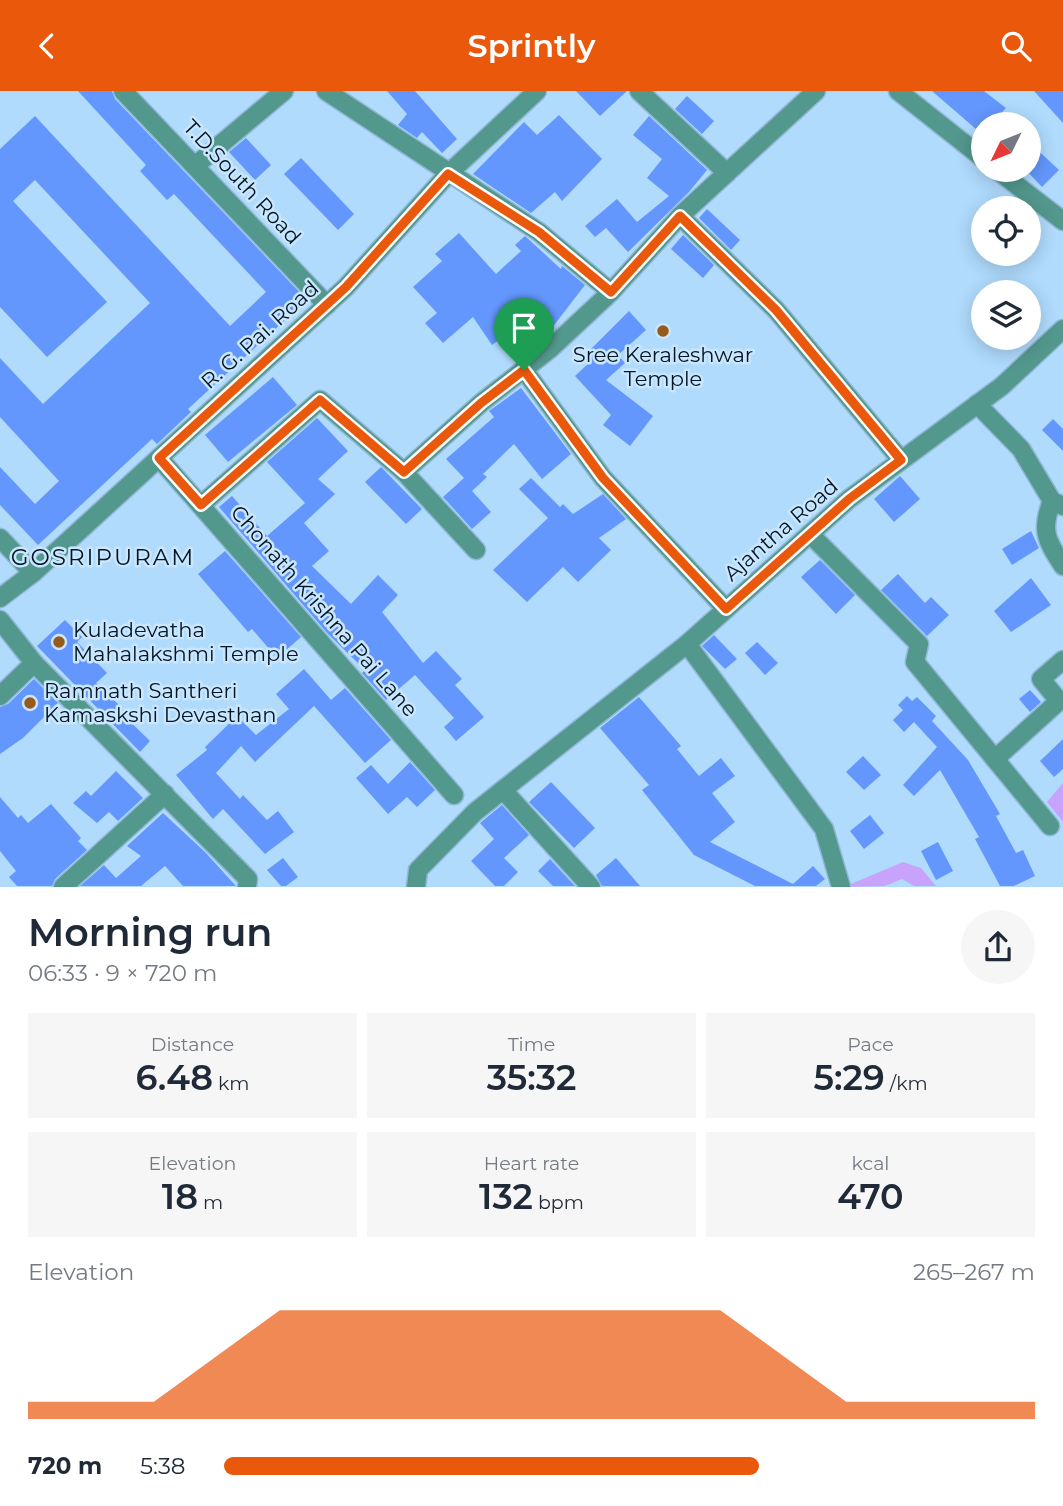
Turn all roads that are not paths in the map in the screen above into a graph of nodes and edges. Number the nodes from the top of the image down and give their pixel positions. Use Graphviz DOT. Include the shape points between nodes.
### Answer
graph roads {
  1 [pos="123,91"];
  2 [pos="284,91"];
  3 [pos="326,91"];
  4 [pos="537,91"];
  5 [pos="639,91"];
  6 [pos="816,91"];
  7 [pos="898,91"];
  8 [pos="971,149"];
  9 [pos="196,165"];
  10 [pos="727,173"];
  11 [pos="448,174"];
  12 [pos="1013,182"];
  13 [pos="680,216"];
  14 [pos="1063,221"];
  15 [pos="611,292"];
  16 [pos="327,305"];
  17 [pos="1063,329"];
  18 [pos="524,370"];
  19 [pos="977,404"];
  20 [pos="159,458"];
  21 [pos="901,460"];
  22 [pos="404,472"];
  23 [pos="1057,504"];
  24 [pos="201,505"];
  25 [pos="810,534"];
  26 [pos="0,539"];
  27 [pos="476,550"];
  28 [pos="1063,566"];
  29 [pos="33,573"];
  30 [pos="0,598"];
  31 [pos="726,609"];
  32 [pos="0,620"];
  33 [pos="687,644"];
  34 [pos="1063,660"];
  35 [pos="34,663"];
  36 [pos="0,696"];
  37 [pos="995,759"];
  38 [pos="503,790"];
  39 [pos="165,794"];
  40 [pos="454,795"];
  41 [pos="1050,826"];
  42 [pos="63,887"];
  43 [pos="247,887"];
  44 [pos="416,887"];
  45 [pos="591,887"];
  46 [pos="841,887"];
  1 -- 9 [label="street, T.D.South Road"];
  2 -- 9 [label="street"];
  3 -- 11 [label="street"];
  4 -- 11 [label="street, R. G. Pai. Road"];
  5 -- 10 [label="street"];
  6 -- 10 [label="street"];
  7 -- 8 [label="street"];
  9 -- 16 [label="street, T.D.South Road"];
  10 -- 13 [label="street"];
  11 -- 15 [label="street" via="539,232"];
  11 -- 16 [label="street, R. G. Pai. Road"];
  12 -- 14 [label="street"];
  13 -- 15 [label="street"];
  13 -- 21 [label="street" via="776,310"];
  15 -- 18 [label="street"];
  16 -- 20 [label="street, R. G. Pai. Road"];
  17 -- 19 [label="street, Ajantha Road"];
  18 -- 22 [label="street"];
  18 -- 31 [label="street" via="603,478"];
  19 -- 21 [label="street, Ajantha Road"];
  19 -- 23 [label="street" via="1025,456"];
  20 -- 24 [label="street, Chonath Krishna Pai Lane"];
  20 -- 29 [label="street, R. G. Pai. Road"];
  21 -- 25 [label="street, Ajantha Road"];
  22 -- 24 [label="street" via="320,400"];
  22 -- 27 [label="street"];
  23 -- 28 [label="street" via="1045,519 1047,540"];
  24 -- 40 [label="street, Chonath Krishna Pai Lane"];
  25 -- 31 [label="street, Ajantha Road"];
  25 -- 37 [label="street" via="919,644 915,662"];
  26 -- 29 [label="street"];
  29 -- 30 [label="street, R. G. Pai. Road"];
  31 -- 33 [label="street, Ajantha Road"];
  32 -- 35 [label="street"];
  33 -- 38 [label="street, Ajantha Road"];
  33 -- 46 [label="street" via="824,829"];
  34 -- 37 [label="street" via="1041,679 1059,701"];
  35 -- 36 [label="street"];
  35 -- 39 [label="street"];
  37 -- 41 [label="street"];
  38 -- 44 [label="street, Ajantha Road" via="418,870"];
  38 -- 45 [label="street"];
  39 -- 42 [label="street"];
  39 -- 43 [label="street" via="248,879"];
}
